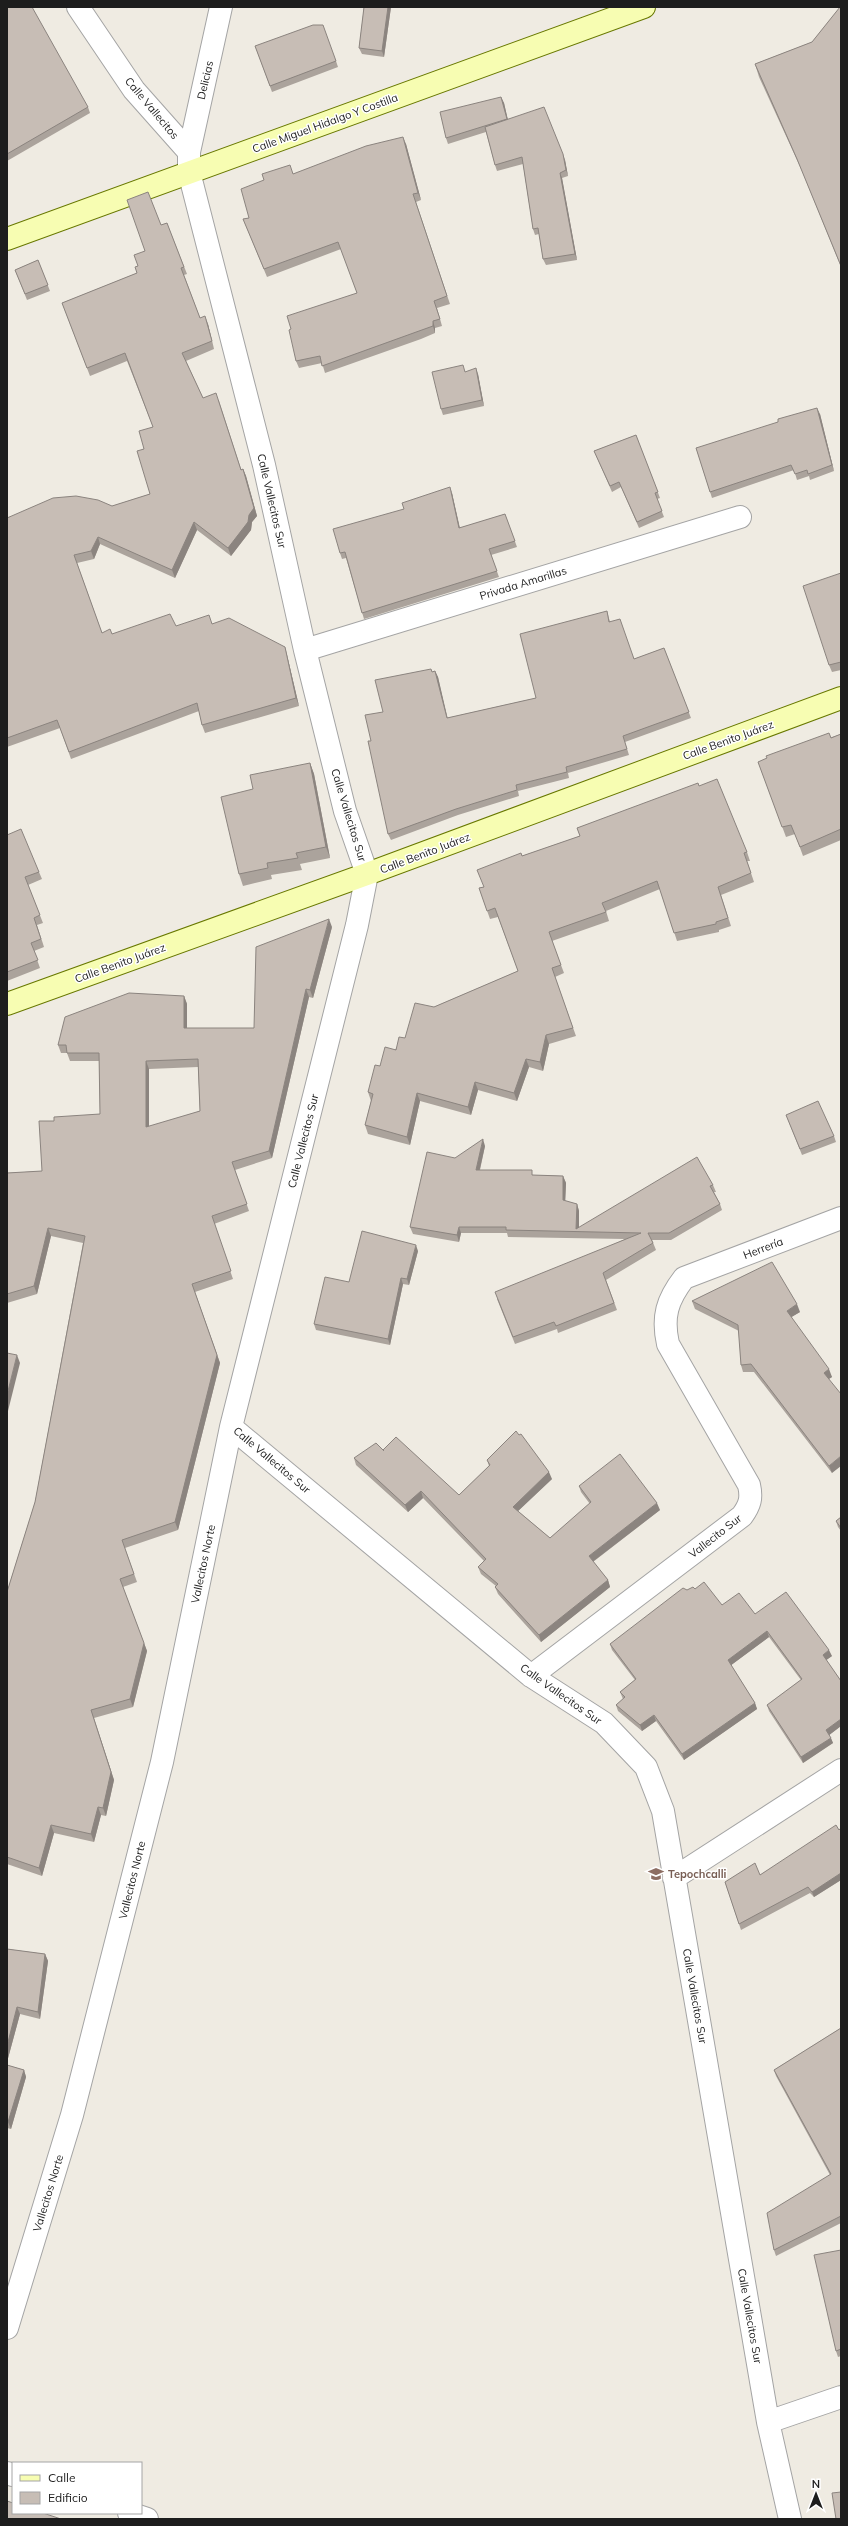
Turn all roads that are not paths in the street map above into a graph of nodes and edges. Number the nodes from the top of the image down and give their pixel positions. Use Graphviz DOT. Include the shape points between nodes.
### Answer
graph roads {
  1 [pos="78,7"];
  2 [pos="222,7"];
  3 [pos="644,7"];
  4 [pos="189,162"];
  5 [pos="7,239"];
  6 [pos="740,517"];
  7 [pos="305,650"];
  8 [pos="841,698"];
  9 [pos="367,874"];
  10 [pos="7,1004"];
  11 [pos="841,1218"];
  12 [pos="684,1278"];
  13 [pos="231,1427"];
  14 [pos="531,1676"];
  15 [pos="841,1770"];
  16 [pos="674,1878"];
  17 [pos="7,2328"];
  18 [pos="841,2397"];
  19 [pos="768,2422"];
  20 [pos="132,2514"];
  21 [pos="147,2519"];
  22 [pos="790,2519"];
  1 -- 4 [label="street, Calle Vallecitos" via="134,90"];
  2 -- 4 [label="street, Delicias"];
  3 -- 4 [label="street, Calle Miguel Hidalgo Y Costilla"];
  4 -- 5 [label="street, Calle Miguel Hidalgo Y Costilla"];
  4 -- 7 [label="street, Calle Vallecitos Sur" via="264,466"];
  6 -- 7 [label="street, Privada Amarillas"];
  7 -- 9 [label="street, Calle Vallecitos Sur" via="346,811"];
  8 -- 9 [label="street, Calle Benito Juárez"];
  9 -- 10 [label="street, Calle Benito Juárez"];
  9 -- 13 [label="street, Calle Vallecitos Sur" via="356,932"];
  11 -- 12 [label="street, Herrería"];
  12 -- 14 [label="street, Vallecito Sur" via="673,1293 665,1312 668,1344 749,1485 752,1496 749,1508 742,1516"];
  13 -- 14 [label="street, Calle Vallecitos Sur"];
  13 -- 17 [label="street, Vallecitos Norte" via="160,1770 72,2115"];
  14 -- 16 [label="street, Calle Vallecitos Sur" via="604,1723 646,1767 663,1811"];
  15 -- 16 [label="street"];
  16 -- 19 [label="street, Calle Vallecitos Sur"];
  18 -- 19 [label="street"];
  19 -- 22 [label="street, Calle Vallecitos Sur"];
  20 -- 21 [label="street"];
}
